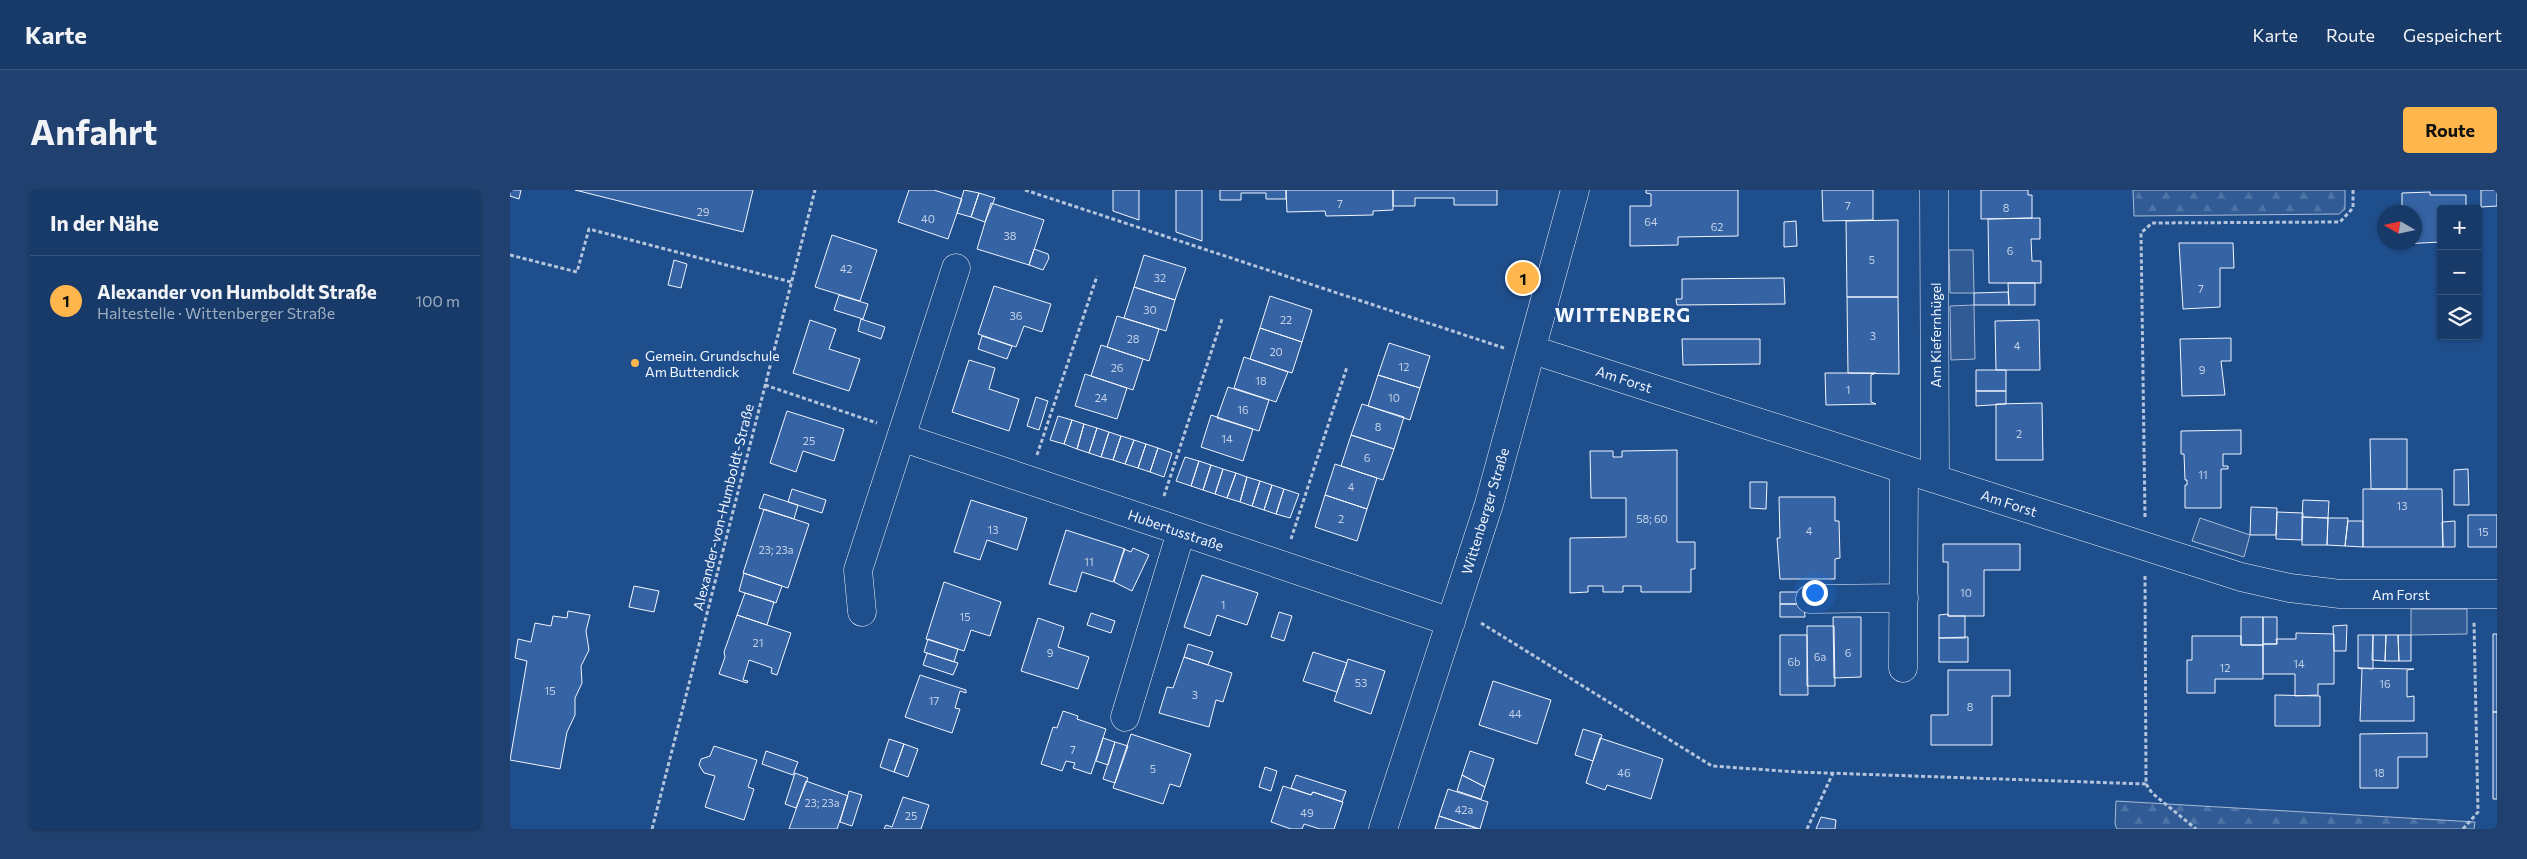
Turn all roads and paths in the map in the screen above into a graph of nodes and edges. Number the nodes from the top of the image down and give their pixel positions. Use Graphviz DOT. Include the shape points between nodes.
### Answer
graph roads {
  1 [pos="815,190"];
  2 [pos="1025,190"];
  3 [pos="1575,190"];
  4 [pos="1934,190"];
  5 [pos="2353,190"];
  6 [pos="510,255"];
  7 [pos="956,268"];
  8 [pos="1097,276"];
  9 [pos="791,282"];
  10 [pos="1222,319"];
  11 [pos="1531,354"];
  12 [pos="1347,367"];
  13 [pos="765,385"];
  14 [pos="901,437"];
  15 [pos="1904,469"];
  16 [pos="1935,479"];
  17 [pos="1028,482"];
  18 [pos="1155,523"];
  19 [pos="1181,532"];
  20 [pos="2145,547"];
  21 [pos="1283,566"];
  22 [pos="2485,594"];
  23 [pos="1904,598"];
  24 [pos="1810,599"];
  25 [pos="862,612"];
  26 [pos="1453,615"];
  27 [pos="1903,668"];
  28 [pos="1125,716"];
  29 [pos="1833,773"];
  30 [pos="2146,784"];
  31 [pos="652,829"];
  32 [pos="1383,829"];
  33 [pos="1806,829"];
  34 [pos="2196,829"];
  35 [pos="2462,829"];
  1 -- 9 [label="path, Alexander-von-Humboldt-Straße"];
  2 -- 11 [label="path"];
  3 -- 11 [label="street, Wittenberger Straße"];
  4 -- 16 [label="street, Am Kiefernhügel"];
  5 -- 20 [label="path" via="2353,208 2340,222 2152,223 2141,233"];
  6 -- 9 [label="path" via="577,272 590,229"];
  7 -- 14 [label="street"];
  8 -- 17 [label="path"];
  9 -- 13 [label="path, Alexander-von-Humboldt-Straße"];
  10 -- 18 [label="path"];
  11 -- 15 [label="street, Am Forst"];
  11 -- 26 [label="street, Wittenberger Straße" via="1489,504"];
  12 -- 21 [label="path"];
  13 -- 14 [label="path" via="871,420"];
  13 -- 31 [label="path, Alexander-von-Humboldt-Straße"];
  14 -- 17 [label="street, Hubertusstraße"];
  14 -- 25 [label="street" via="858,570"];
  15 -- 16 [label="street, Am Forst"];
  15 -- 23 [label="street"];
  16 -- 20 [label="street, Am Forst"];
  17 -- 18 [label="street, Hubertusstraße"];
  18 -- 19 [label="street, Hubertusstraße"];
  19 -- 21 [label="street, Hubertusstraße"];
  19 -- 28 [label="street"];
  20 -- 22 [label="street, Am Forst" via="2241,577 2290,588 2340,594"];
  20 -- 30 [label="path"];
  21 -- 26 [label="street, Hubertusstraße"];
  22 -- 35 [label="path" via="2478,812"];
  23 -- 24 [label="street"];
  23 -- 27 [label="street"];
  26 -- 29 [label="path" via="1712,766"];
  26 -- 32 [label="street, Wittenberger Straße"];
  29 -- 30 [label="path"];
  29 -- 33 [label="path"];
  30 -- 34 [label="path" via="2152,793"];
}
